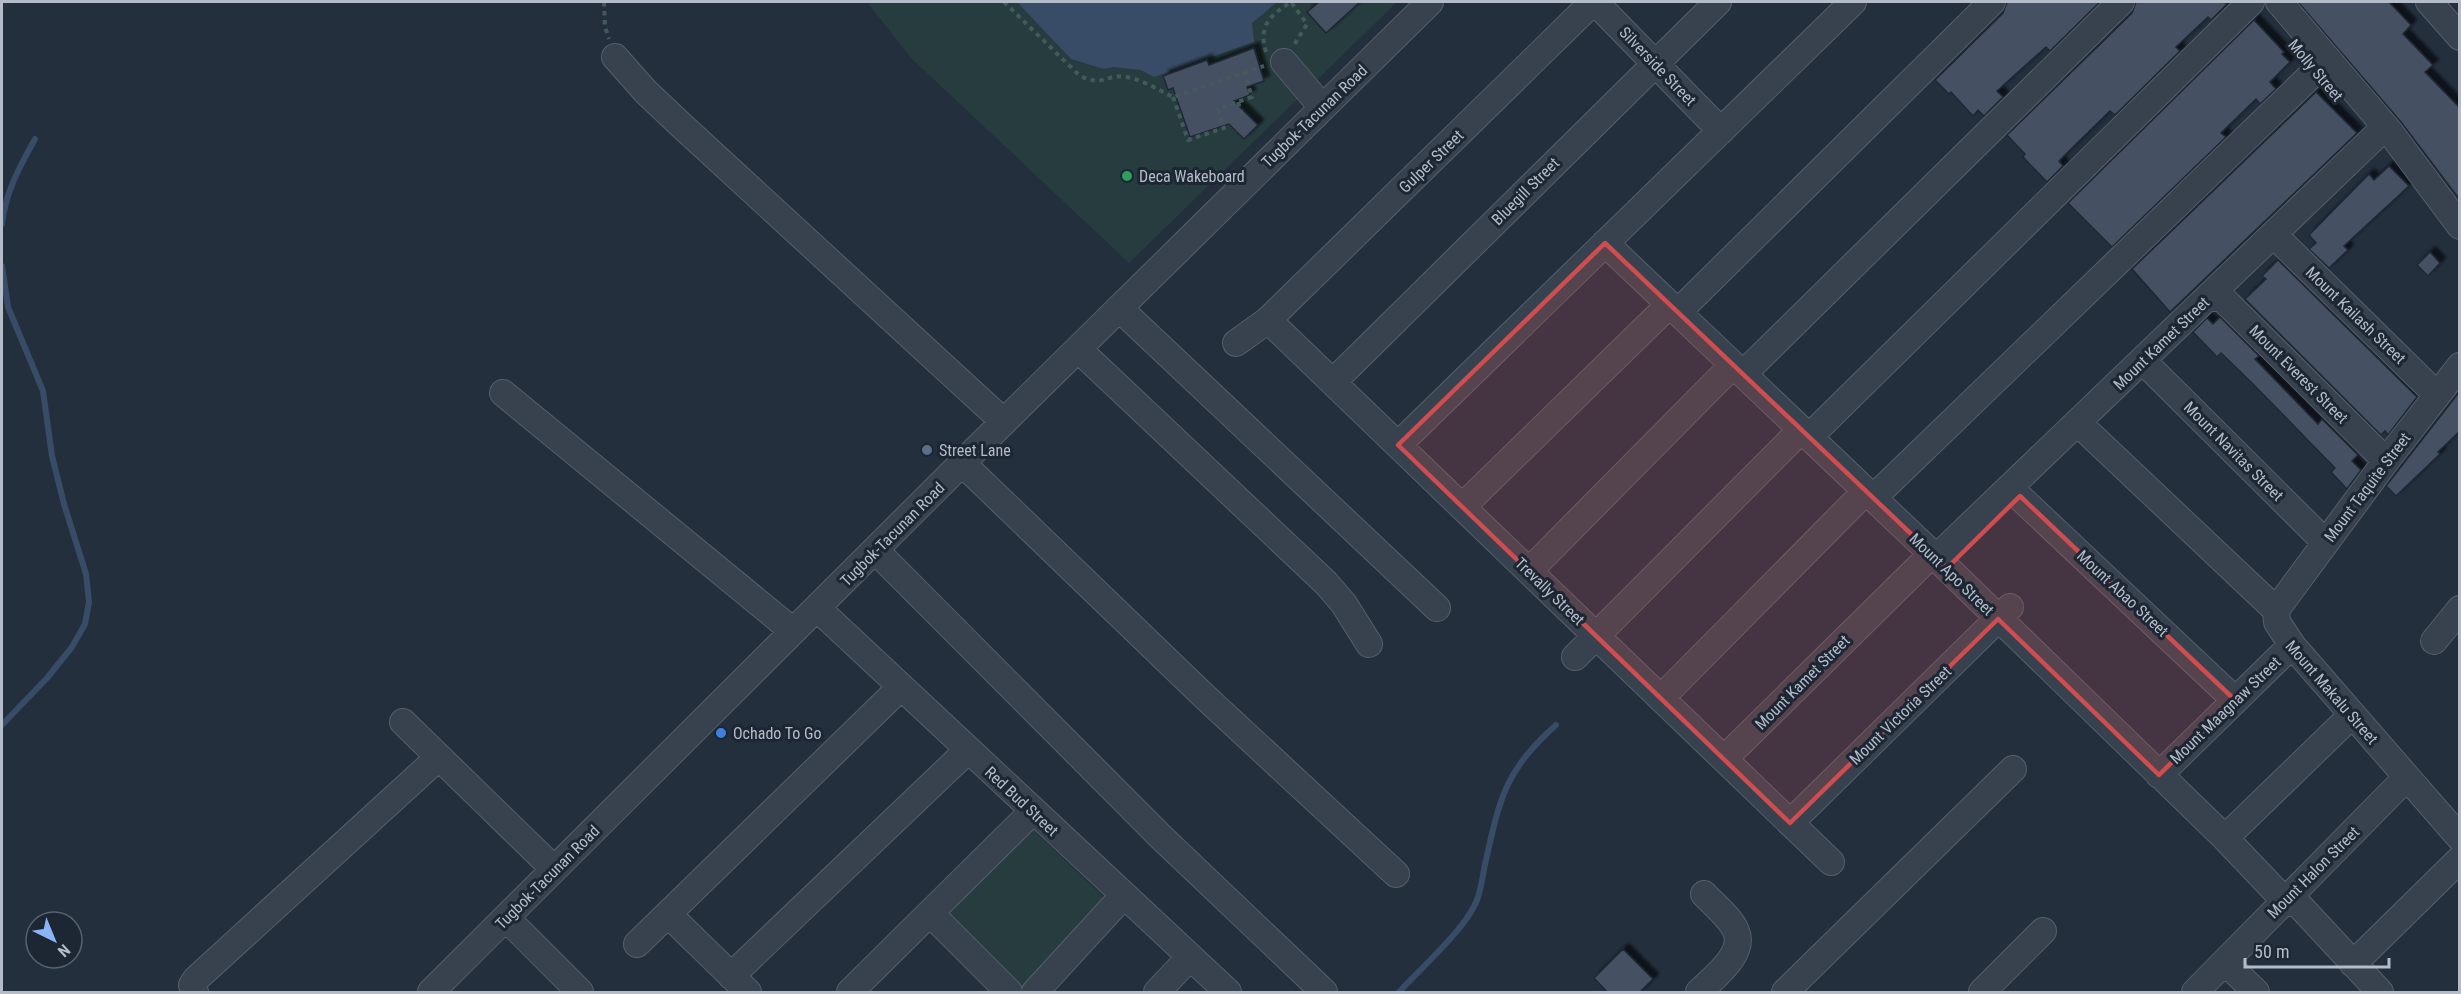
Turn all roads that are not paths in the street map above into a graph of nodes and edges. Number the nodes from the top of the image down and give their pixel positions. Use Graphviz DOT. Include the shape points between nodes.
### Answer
graph roads {
  1 [pos="1430,2"];
  2 [pos="1594,2"];
  3 [pos="1718,2"];
  4 [pos="1853,2"];
  5 [pos="1992,2"];
  6 [pos="2121,2"];
  7 [pos="2251,2"];
  8 [pos="2259,2"];
  9 [pos="2279,2"];
  10 [pos="2429,2"];
  11 [pos="2460,38"];
  12 [pos="615,57"];
  13 [pos="1273,60"];
  14 [pos="1654,63"];
  15 [pos="2322,64"];
  16 [pos="1322,107"];
  17 [pos="1721,131"];
  18 [pos="2382,135"];
  19 [pos="2460,226"];
  20 [pos="2277,238"];
  21 [pos="1605,243"];
  22 [pos="2215,298"];
  23 [pos="1119,308"];
  24 [pos="1674,308"];
  25 [pos="1268,320"];
  26 [pos="1236,342"];
  27 [pos="1078,349"];
  28 [pos="2147,364"];
  29 [pos="2460,366"];
  30 [pos="1738,370"];
  31 [pos="1333,382"];
  32 [pos="503,393"];
  33 [pos="2438,395"];
  34 [pos="1004,422"];
  35 [pos="2082,427"];
  36 [pos="1805,433"];
  37 [pos="1398,445"];
  38 [pos="2386,461"];
  39 [pos="962,463"];
  40 [pos="2015,492"];
  41 [pos="1869,495"];
  42 [pos="1462,507"];
  43 [pos="2325,542"];
  44 [pos="876,551"];
  45 [pos="1944,557"];
  46 [pos="1529,571"];
  47 [pos="817,608"];
  48 [pos="1437,608"];
  49 [pos="2460,609"];
  50 [pos="2276,610"];
  51 [pos="2004,613"];
  52 [pos="793,631"];
  53 [pos="1596,636"];
  54 [pos="2433,641"];
  55 [pos="1369,644"];
  56 [pos="2292,645"];
  57 [pos="1575,657"];
  58 [pos="901,687"];
  59 [pos="1661,698"];
  60 [pos="2235,700"];
  61 [pos="2352,715"];
  62 [pos="403,722"];
  63 [pos="968,750"];
  64 [pos="438,758"];
  65 [pos="1724,759"];
  66 [pos="2013,769"];
  67 [pos="2166,769"];
  68 [pos="2407,777"];
  69 [pos="1033,811"];
  70 [pos="1790,823"];
  71 [pos="2231,832"];
  72 [pos="2460,838"];
  73 [pos="2460,859"];
  74 [pos="1831,862"];
  75 [pos="555,869"];
  76 [pos="1396,874"];
  77 [pos="1704,894"];
  78 [pos="1124,895"];
  79 [pos="2293,898"];
  80 [pos="930,913"];
  81 [pos="668,914"];
  82 [pos="506,918"];
  83 [pos="2043,931"];
  84 [pos="638,944"];
  85 [pos="1190,957"];
  86 [pos="2224,962"];
  87 [pos="2353,964"];
  88 [pos="740,984"];
  89 [pos="864,988"];
  90 [pos="195,993"];
  91 [pos="431,993"];
  92 [pos="580,993"];
  93 [pos="1009,993"];
  94 [pos="1035,993"];
  95 [pos="1157,993"];
  96 [pos="1228,993"];
  97 [pos="1324,993"];
  98 [pos="1699,993"];
  99 [pos="1785,993"];
  100 [pos="1982,993"];
  101 [pos="2194,993"];
  102 [pos="2256,993"];
  103 [pos="2380,993"];
  1 -- 16 [label="street, Tugbok-Tacunan Road"];
  2 -- 14 [label="street, Silverside Street"];
  2 -- 25 [label="street, Gulper Street"];
  3 -- 14 [label="street, Bluegill Street"];
  4 -- 17 [label="street"];
  5 -- 24 [label="street"];
  6 -- 30 [label="street"];
  7 -- 36 [label="street"];
  8 -- 15 [label="street, Molly Street"];
  9 -- 15 [label="street, Molly Street"];
  10 -- 11 [label="street"];
  12 -- 34 [label="street" via="646,92"];
  13 -- 16 [label="street"];
  14 -- 17 [label="street, Silverside Street"];
  14 -- 31 [label="street, Bluegill Street"];
  15 -- 18 [label="street, Molly Street"];
  15 -- 41 [label="street"];
  16 -- 23 [label="street, Tugbok-Tacunan Road"];
  17 -- 21 [label="street"];
  18 -- 19 [label="street, Molly Street"];
  18 -- 20 [label="street, Mount Kamet Street"];
  20 -- 22 [label="street, Mount Kamet Street"];
  20 -- 33 [label="street, Mount Kailash Street"];
  21 -- 24 [label="street, Mount Apo Street"];
  21 -- 37 [label="street"];
  22 -- 28 [label="street, Mount Kamet Street"];
  22 -- 38 [label="street, Mount Everest Street"];
  23 -- 27 [label="street, Tugbok-Tacunan Road"];
  23 -- 48 [label="street"];
  24 -- 30 [label="street, Mount Apo Street"];
  24 -- 42 [label="street"];
  25 -- 26 [label="street, Gulper Street"];
  25 -- 31 [label="street, Trevally Street"];
  27 -- 34 [label="street, Tugbok-Tacunan Road"];
  27 -- 55 [label="street" via="1326,583"];
  28 -- 35 [label="street, Mount Kamet Street"];
  28 -- 43 [label="street, Mount Navitas Street"];
  29 -- 33 [label="street, Mount Taquite Street"];
  30 -- 36 [label="street, Mount Apo Street"];
  30 -- 46 [label="street"];
  31 -- 37 [label="street, Trevally Street"];
  32 -- 52 [label="street"];
  33 -- 38 [label="street, Mount Taquite Street"];
  34 -- 39 [label="street, Tugbok-Tacunan Road"];
  35 -- 40 [label="street, Mount Kamet Street"];
  35 -- 50 [label="street, Mount Makalu Street"];
  36 -- 41 [label="street, Mount Apo Street"];
  36 -- 53 [label="street"];
  37 -- 42 [label="street, Trevally Street"];
  38 -- 43 [label="street, Mount Taquite Street"];
  39 -- 44 [label="street, Tugbok-Tacunan Road"];
  39 -- 76 [label="street"];
  40 -- 45 [label="street, Mount Kamet Street"];
  40 -- 60 [label="street, Mount Abao Street"];
  41 -- 45 [label="street, Mount Apo Street"];
  41 -- 59 [label="street"];
  42 -- 46 [label="street, Trevally Street"];
  43 -- 50 [label="street, Mount Taquite Street"];
  44 -- 47 [label="street, Tugbok-Tacunan Road"];
  44 -- 97 [label="street" via="1161,837"];
  45 -- 51 [label="street, Mount Apo Street"];
  45 -- 65 [label="street, Mount Kamet Street"];
  46 -- 53 [label="street, Trevally Street"];
  47 -- 52 [label="street, Tugbok-Tacunan Road"];
  47 -- 58 [label="street, Red Bud Street"];
  49 -- 54 [label="street"];
  50 -- 56 [label="street, Mount Makalu Street" via="2277,622"];
  51 -- 67 [label="street, Mount Apo Street"];
  51 -- 70 [label="street, Mount Victoria Street"];
  52 -- 75 [label="street, Tugbok-Tacunan Road"];
  53 -- 57 [label="street"];
  53 -- 59 [label="street, Trevally Street"];
  56 -- 60 [label="street, Mount Maagnaw Street"];
  56 -- 61 [label="street, Mount Makalu Street"];
  58 -- 63 [label="street, Red Bud Street"];
  58 -- 81 [label="street"];
  59 -- 65 [label="street, Trevally Street"];
  60 -- 67 [label="street, Mount Maagnaw Street"];
  61 -- 68 [label="street, Mount Makalu Street"];
  61 -- 71 [label="street"];
  62 -- 64 [label="street"];
  63 -- 69 [label="street, Red Bud Street"];
  63 -- 88 [label="street"];
  64 -- 75 [label="street"];
  64 -- 90 [label="street" via="196,980 192,985"];
  65 -- 70 [label="street, Trevally Street"];
  66 -- 99 [label="street"];
  67 -- 71 [label="street, Mount Apo Street"];
  68 -- 72 [label="street, Mount Makalu Street"];
  68 -- 79 [label="street, Mount Halon Street"];
  69 -- 78 [label="street, Red Bud Street"];
  69 -- 80 [label="street"];
  70 -- 74 [label="street, Trevally Street"];
  71 -- 79 [label="street, Mount Apo Street"];
  73 -- 87 [label="street"];
  75 -- 82 [label="street, Tugbok-Tacunan Road"];
  77 -- 98 [label="street" via="1736,930 1738,939 1737,950"];
  78 -- 85 [label="street, Red Bud Street"];
  78 -- 94 [label="street"];
  79 -- 86 [label="street, Mount Halon Street"];
  79 -- 87 [label="street, Mount Apo Street"];
  80 -- 89 [label="street"];
  80 -- 93 [label="street"];
  81 -- 84 [label="street"];
  81 -- 88 [label="street"];
  82 -- 91 [label="street, Tugbok-Tacunan Road"];
  82 -- 92 [label="street"];
  83 -- 100 [label="street"];
  85 -- 95 [label="street"];
  85 -- 96 [label="street, Red Bud Street"];
  86 -- 101 [label="street, Mount Halon Street"];
  86 -- 102 [label="street"];
  87 -- 103 [label="street, Mount Apo Street"];
}
